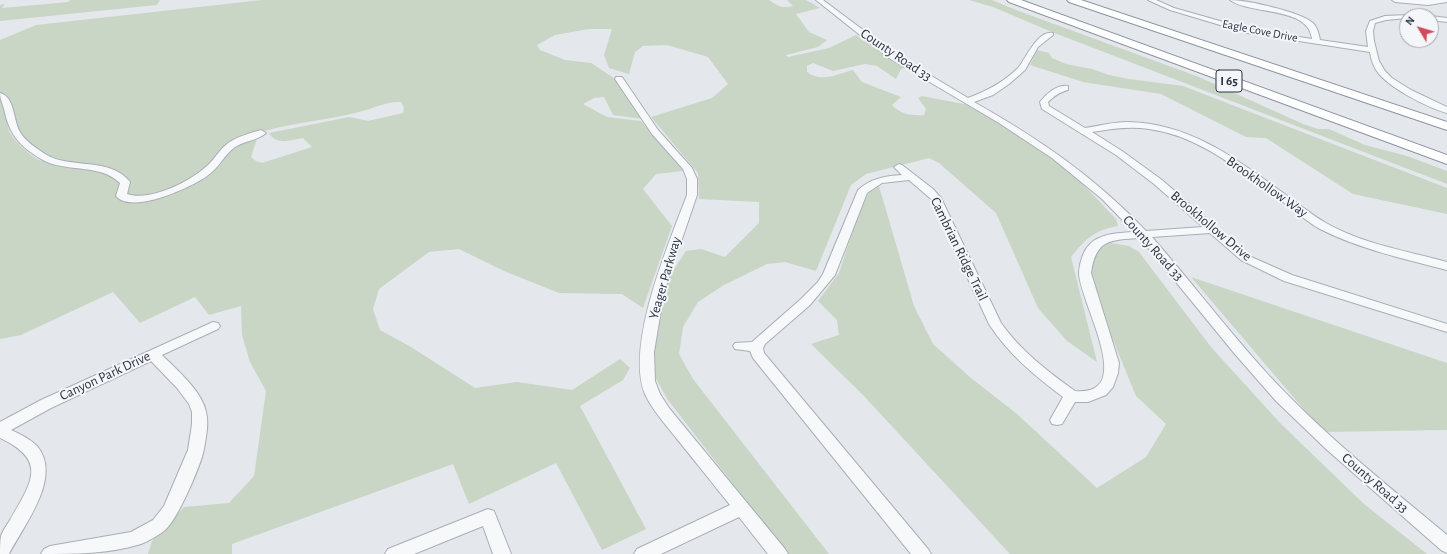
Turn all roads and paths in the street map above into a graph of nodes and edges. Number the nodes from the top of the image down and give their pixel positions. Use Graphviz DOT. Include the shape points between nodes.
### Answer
graph roads {
  1 [pos="819,0"];
  2 [pos="1012,0"];
  3 [pos="1072,0"];
  4 [pos="1151,0"];
  5 [pos="1233,0"];
  6 [pos="1395,0"];
  7 [pos="1447,0"];
  8 [pos="1399,17"];
  9 [pos="1051,34"];
  10 [pos="1316,41"];
  11 [pos="1373,50"];
  12 [pos="619,79"];
  13 [pos="1065,88"];
  14 [pos="0,95"];
  15 [pos="968,101"];
  16 [pos="1447,110"];
  17 [pos="1447,126"];
  18 [pos="1085,131"];
  19 [pos="261,133"];
  20 [pos="1447,160"];
  21 [pos="899,167"];
  22 [pos="911,177"];
  23 [pos="1212,230"];
  24 [pos="1142,234"];
  25 [pos="1447,266"];
  26 [pos="213,326"];
  27 [pos="1447,328"];
  28 [pos="740,346"];
  29 [pos="756,347"];
  30 [pos="152,354"];
  31 [pos="1071,396"];
  32 [pos="1057,420"];
  33 [pos="0,431"];
  34 [pos="741,508"];
  35 [pos="1447,545"];
  36 [pos="0,553"];
  37 [pos="50,554"];
  38 [pos="394,554"];
  39 [pos="502,554"];
  40 [pos="643,554"];
  41 [pos="779,554"];
  42 [pos="922,554"];
  1 -- 15 [label="street, County Road 33" via="891,55"];
  2 -- 20 [label="highway, I 65"];
  3 -- 17 [label="highway, I 65"];
  4 -- 10 [label="street, Eagle Cove Drive" via="1172,9 1248,31"];
  5 -- 10 [label="street" via="1310,24 1316,34"];
  6 -- 7 [label="street"];
  8 -- 11 [label="street" via="1372,22 1369,29"];
  9 -- 15 [label="street" via="1035,46 1022,68 1006,82"];
  10 -- 11 [label="street, Eagle Cove Drive"];
  11 -- 16 [label="street" via="1376,65 1386,77"];
  12 -- 34 [label="street, Yeager Parkway" via="655,132 687,168 692,179 692,195 658,292 647,352 648,381 664,412"];
  13 -- 18 [label="street, Brookhollow Drive" via="1048,97 1044,105"];
  14 -- 19 [label="street" via="6,102 15,131 25,143 52,161 104,170 119,176 125,182 121,196 128,199 156,196 179,188 213,167 230,146"];
  15 -- 24 [label="street, County Road 33" via="1014,127 1066,164 1106,197"];
  18 -- 23 [label="street, Brookhollow Drive" via="1158,182"];
  18 -- 25 [label="street, Brookhollow Way" via="1133,125 1159,128 1184,135 1231,161 1333,231"];
  21 -- 22 [label="street, Cambrian Ridge Trail"];
  22 -- 29 [label="street" via="868,185 862,192 829,275 802,306"];
  22 -- 31 [label="street, Cambrian Ridge Trail" via="936,198 1000,332 1020,354"];
  23 -- 24 [label="street"];
  23 -- 27 [label="street, Brookhollow Drive" via="1245,258 1272,272"];
  24 -- 31 [label="street" via="1104,239 1094,245 1089,253 1085,273 1112,370 1108,383 1098,394 1087,398"];
  24 -- 35 [label="street, County Road 33" via="1289,405 1322,437"];
  26 -- 30 [label="street, Canyon Park Drive"];
  28 -- 29 [label="street"];
  29 -- 42 [label="street" via="758,355"];
  30 -- 33 [label="street, Canyon Park Drive" via="46,404"];
  30 -- 37 [label="street" via="182,384 196,403 199,412 196,450 171,510 159,525 136,538"];
  31 -- 32 [label="street"];
  33 -- 36 [label="street" via="32,451 39,470 33,496"];
  34 -- 40 [label="street"];
  34 -- 41 [label="street, Yeager Parkway"];
  38 -- 39 [label="street" via="488,516"];
}
